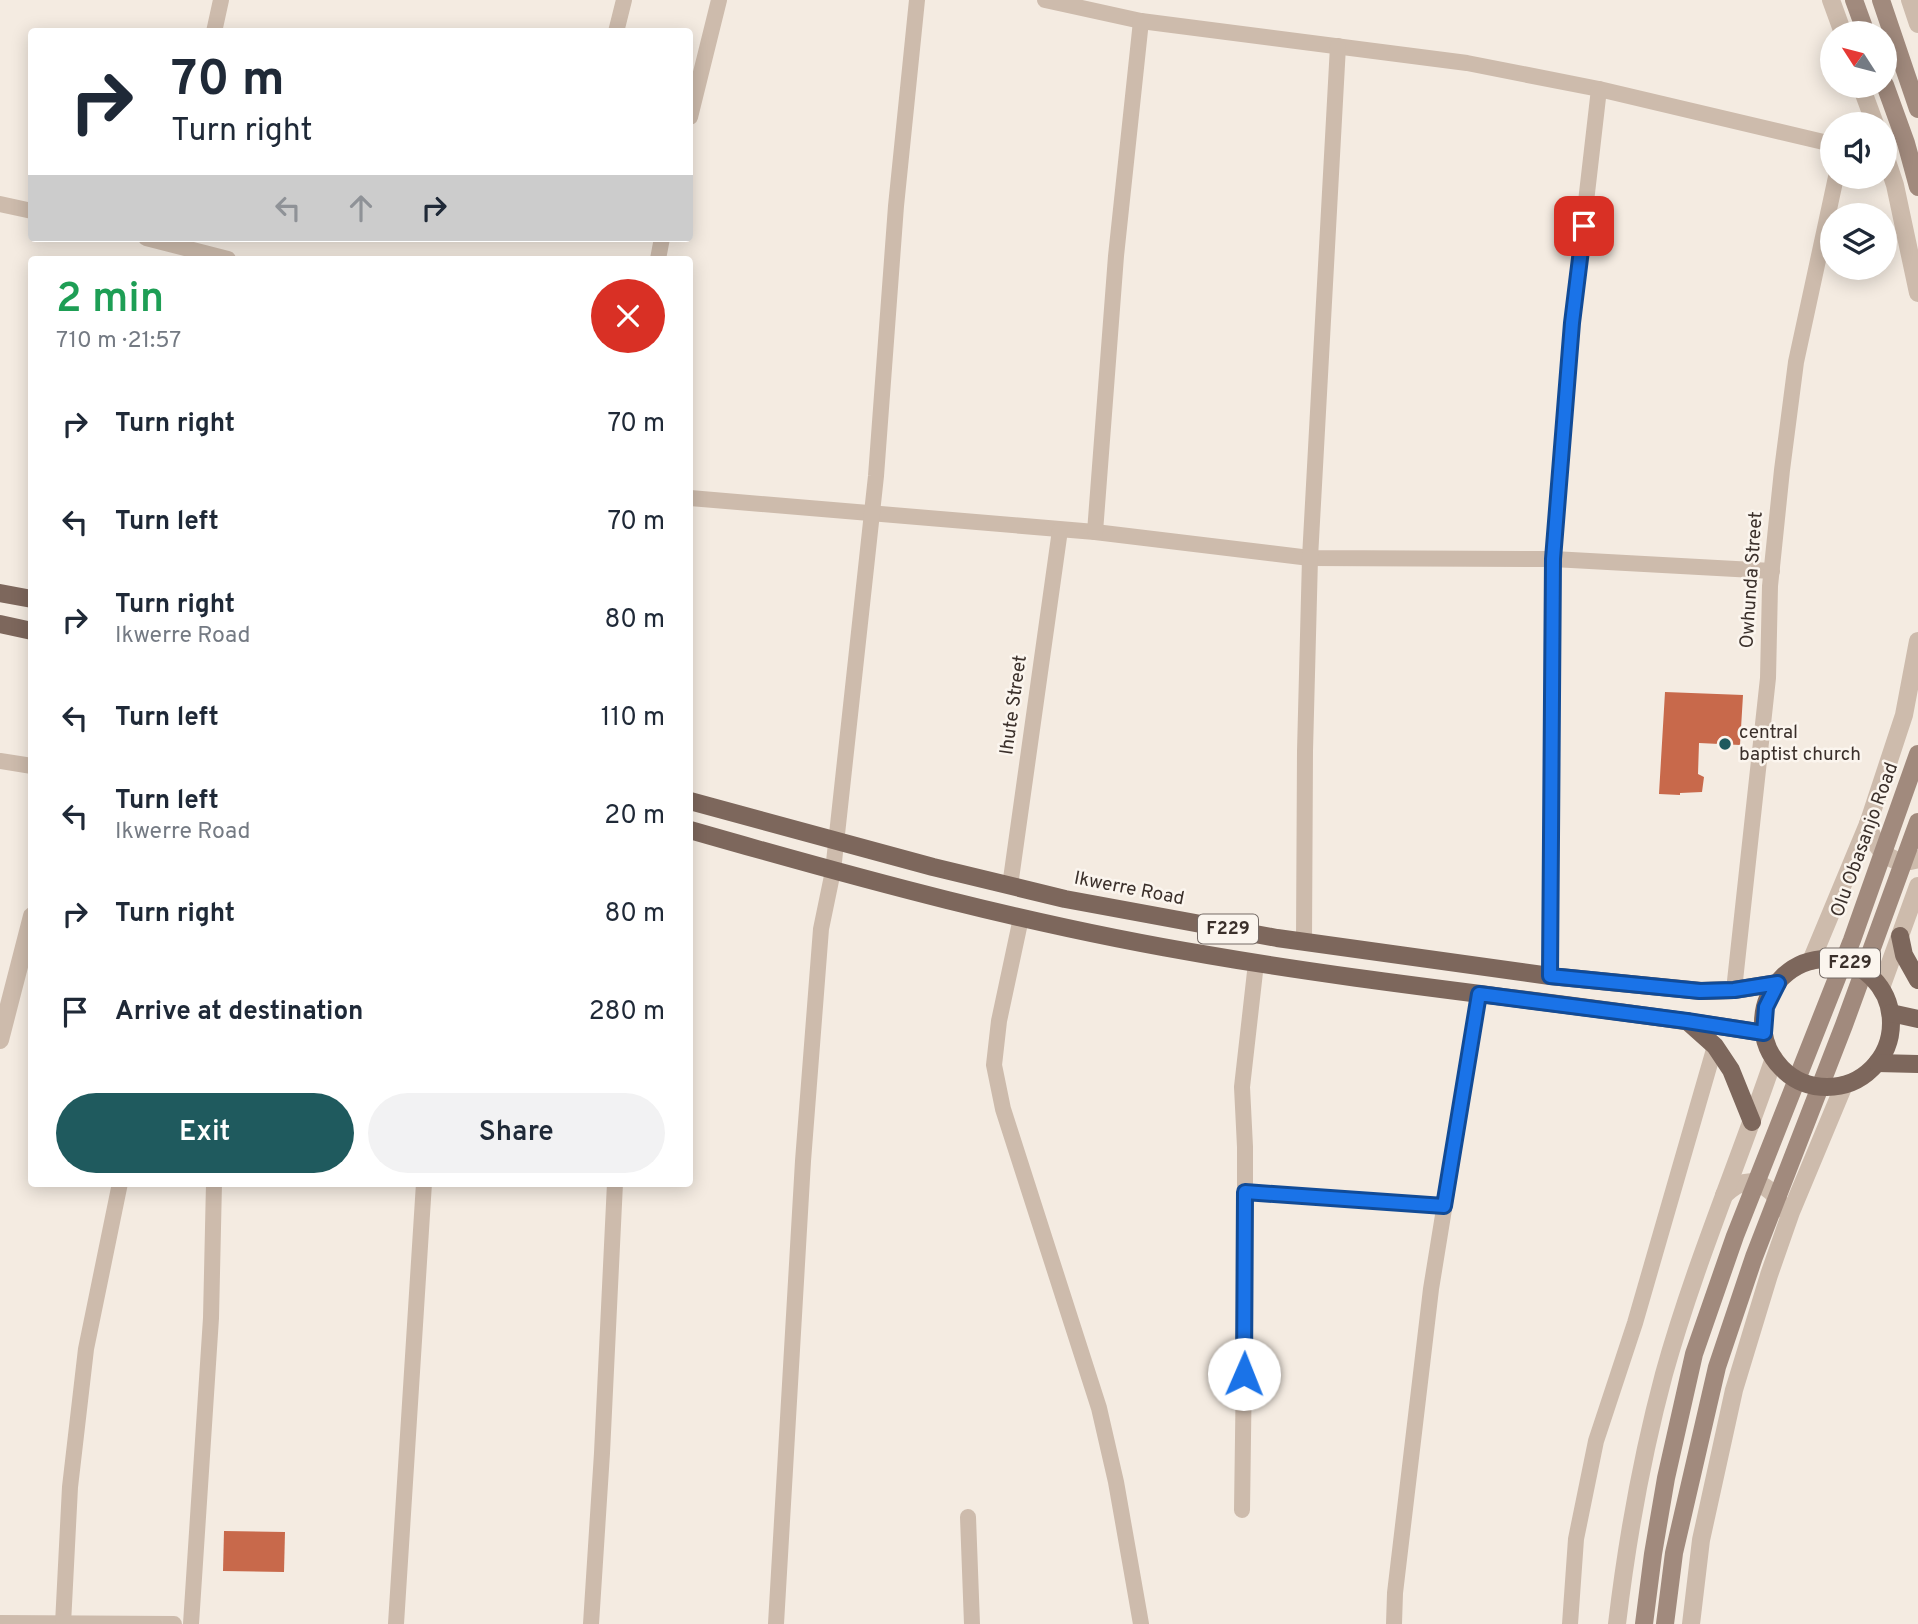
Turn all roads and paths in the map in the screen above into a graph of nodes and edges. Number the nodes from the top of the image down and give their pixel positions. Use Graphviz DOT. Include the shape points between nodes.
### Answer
graph roads {
  1 [pos="221,0"];
  2 [pos="624,0"];
  3 [pos="719,0"];
  4 [pos="917,0"];
  5 [pos="1045,0"];
  6 [pos="1831,0"];
  7 [pos="1854,0"];
  8 [pos="1881,0"];
  9 [pos="1910,0"];
  10 [pos="1141,21"];
  11 [pos="1839,21"];
  12 [pos="1862,21"];
  13 [pos="1918,24"];
  14 [pos="215,28"];
  15 [pos="617,28"];
  16 [pos="1338,46"];
  17 [pos="1599,89"];
  18 [pos="1890,98"];
  19 [pos="693,105"];
  20 [pos="1918,109"];
  21 [pos="1820,141"];
  22 [pos="1918,187"];
  23 [pos="1833,189"];
  24 [pos="1896,189"];
  25 [pos="0,204"];
  26 [pos="28,210"];
  27 [pos="172,242"];
  28 [pos="218,256"];
  29 [pos="1918,293"];
  30 [pos="693,498"];
  31 [pos="872,514"];
  32 [pos="1060,530"];
  33 [pos="1096,533"];
  34 [pos="1310,558"];
  35 [pos="1553,559"];
  36 [pos="1772,572"];
  37 [pos="0,593"];
  38 [pos="28,598"];
  39 [pos="0,624"];
  40 [pos="28,630"];
  41 [pos="1918,641"];
  42 [pos="1918,754"];
  43 [pos="0,761"];
  44 [pos="28,765"];
  45 [pos="693,802"];
  46 [pos="1918,822"];
  47 [pos="1868,824"];
  48 [pos="693,832"];
  49 [pos="835,842"];
  50 [pos="1918,859"];
  51 [pos="833,871"];
  52 [pos="1010,886"];
  53 [pos="1918,886"];
  54 [pos="1021,918"];
  55 [pos="28,932"];
  56 [pos="1899,936"];
  57 [pos="1304,942"];
  58 [pos="1811,961"];
  59 [pos="1256,963"];
  60 [pos="1550,976"];
  61 [pos="1918,980"];
  62 [pos="1778,983"];
  63 [pos="1881,988"];
  64 [pos="1734,990"];
  65 [pos="1479,994"];
  66 [pos="1891,1013"];
  67 [pos="1918,1019"];
  68 [pos="1687,1021"];
  69 [pos="1764,1033"];
  70 [pos="0,1040"];
  71 [pos="1715,1046"];
  72 [pos="1773,1058"];
  73 [pos="1877,1063"];
  74 [pos="1918,1064"];
  75 [pos="1844,1085"];
  76 [pos="1752,1122"];
  77 [pos="119,1187"];
  78 [pos="214,1187"];
  79 [pos="424,1187"];
  80 [pos="615,1187"];
  81 [pos="1245,1192"];
  82 [pos="1724,1195"];
  83 [pos="1444,1206"];
  84 [pos="1787,1222"];
  85 [pos="1242,1510"];
  86 [pos="968,1517"];
  87 [pos="0,1623"];
  88 [pos="63,1623"];
  89 [pos="174,1624"];
  90 [pos="191,1624"];
  91 [pos="396,1624"];
  92 [pos="591,1624"];
  93 [pos="776,1624"];
  94 [pos="972,1624"];
  95 [pos="1141,1624"];
  96 [pos="1394,1624"];
  97 [pos="1570,1624"];
  98 [pos="1617,1624"];
  99 [pos="1644,1624"];
  100 [pos="1665,1624"];
  101 [pos="1691,1624"];
  1 -- 14 [label="street"];
  2 -- 15 [label="street"];
  3 -- 19 [label="street"];
  4 -- 31 [label="street"];
  5 -- 10 [label="street"];
  6 -- 11 [label="street"];
  7 -- 12 [label="main road"];
  8 -- 20 [label="main road"];
  9 -- 13 [label="street"];
  10 -- 16 [label="street"];
  10 -- 33 [label="street" via="1116,256"];
  16 -- 17 [label="street" via="1467,63"];
  16 -- 34 [label="street"];
  17 -- 21 [label="street"];
  17 -- 35 [label="street" via="1572,323"];
  18 -- 22 [label="main road"];
  23 -- 36 [label="street, Owhunda Street" via="1796,362"];
  24 -- 29 [label="street"];
  25 -- 26 [label="street"];
  27 -- 28 [label="street"];
  30 -- 31 [label="street"];
  31 -- 32 [label="street"];
  31 -- 49 [label="street"];
  32 -- 33 [label="street"];
  32 -- 52 [label="street, Ihute Street"];
  33 -- 34 [label="street"];
  34 -- 35 [label="street"];
  34 -- 57 [label="street"];
  35 -- 36 [label="street"];
  35 -- 60 [label="street"];
  36 -- 64 [label="street, Owhunda Street" via="1768,678"];
  37 -- 38 [label="main road"];
  39 -- 40 [label="main road"];
  41 -- 47 [label="street" via="1904,715"];
  42 -- 99 [label="main road, Olu Obasanjo Road" via="1694,1354 1666,1478"];
  43 -- 44 [label="street"];
  45 -- 49 [label="main road, Ikwerre Road / F229"];
  46 -- 100 [label="main road" via="1717,1367 1674,1553"];
  47 -- 50 [label="street" via="1874,845 1886,855 1899,862"];
  47 -- 58 [label="street"];
  48 -- 51 [label="main road, F229"];
  49 -- 51 [label="street"];
  49 -- 52 [label="main road, Ikwerre Road / F229"];
  51 -- 54 [label="main road, F229"];
  51 -- 93 [label="street" via="821,929 803,1161"];
  52 -- 57 [label="main road, Ikwerre Road / F229"];
  53 -- 56 [label="street"];
  54 -- 59 [label="main road, F229"];
  54 -- 95 [label="street" via="993,1065 1099,1408"];
  55 -- 70 [label="street"];
  56 -- 61 [label="main road" via="1903,955"];
  56 -- 63 [label="street"];
  57 -- 60 [label="main road, Ikwerre Road / F229"];
  58 -- 62 [label="main road, F229"];
  58 -- 63 [label="main road, F229" via="1850,963"];
  59 -- 65 [label="main road, F229"];
  59 -- 81 [label="street" via="1242,1087"];
  60 -- 64 [label="main road, Ikwerre Road / F229" via="1700,991"];
  62 -- 64 [label="main road, Ikwerre Road / F229"];
  62 -- 69 [label="main road" via="1766,1007"];
  63 -- 66 [label="main road, F229"];
  65 -- 68 [label="main road, F229"];
  65 -- 83 [label="street"];
  66 -- 67 [label="main road"];
  66 -- 73 [label="main road" via="1889,1039"];
  68 -- 69 [label="main road, F229"];
  68 -- 71 [label="main road"];
  69 -- 72 [label="main road"];
  71 -- 76 [label="main road" via="1731,1070"];
  71 -- 97 [label="street" via="1596,1441 1576,1539"];
  72 -- 75 [label="main road" via="1804,1083"];
  72 -- 76 [label="street"];
  73 -- 74 [label="main road"];
  73 -- 75 [label="main road"];
  75 -- 84 [label="street"];
  76 -- 82 [label="street"];
  77 -- 88 [label="street" via="86,1349 70,1487"];
  78 -- 90 [label="street" via="211,1318"];
  79 -- 91 [label="street"];
  80 -- 92 [label="street"];
  81 -- 83 [label="street"];
  81 -- 85 [label="street"];
  82 -- 84 [label="street" via="1738,1184 1765,1186 1783,1206"];
  82 -- 98 [label="street" via="1664,1375 1627,1544"];
  83 -- 96 [label="street" via="1427,1316"];
  84 -- 101 [label="street" via="1734,1391 1701,1540"];
  86 -- 94 [label="street"];
  87 -- 88 [label="street"];
  88 -- 89 [label="street"];
}
